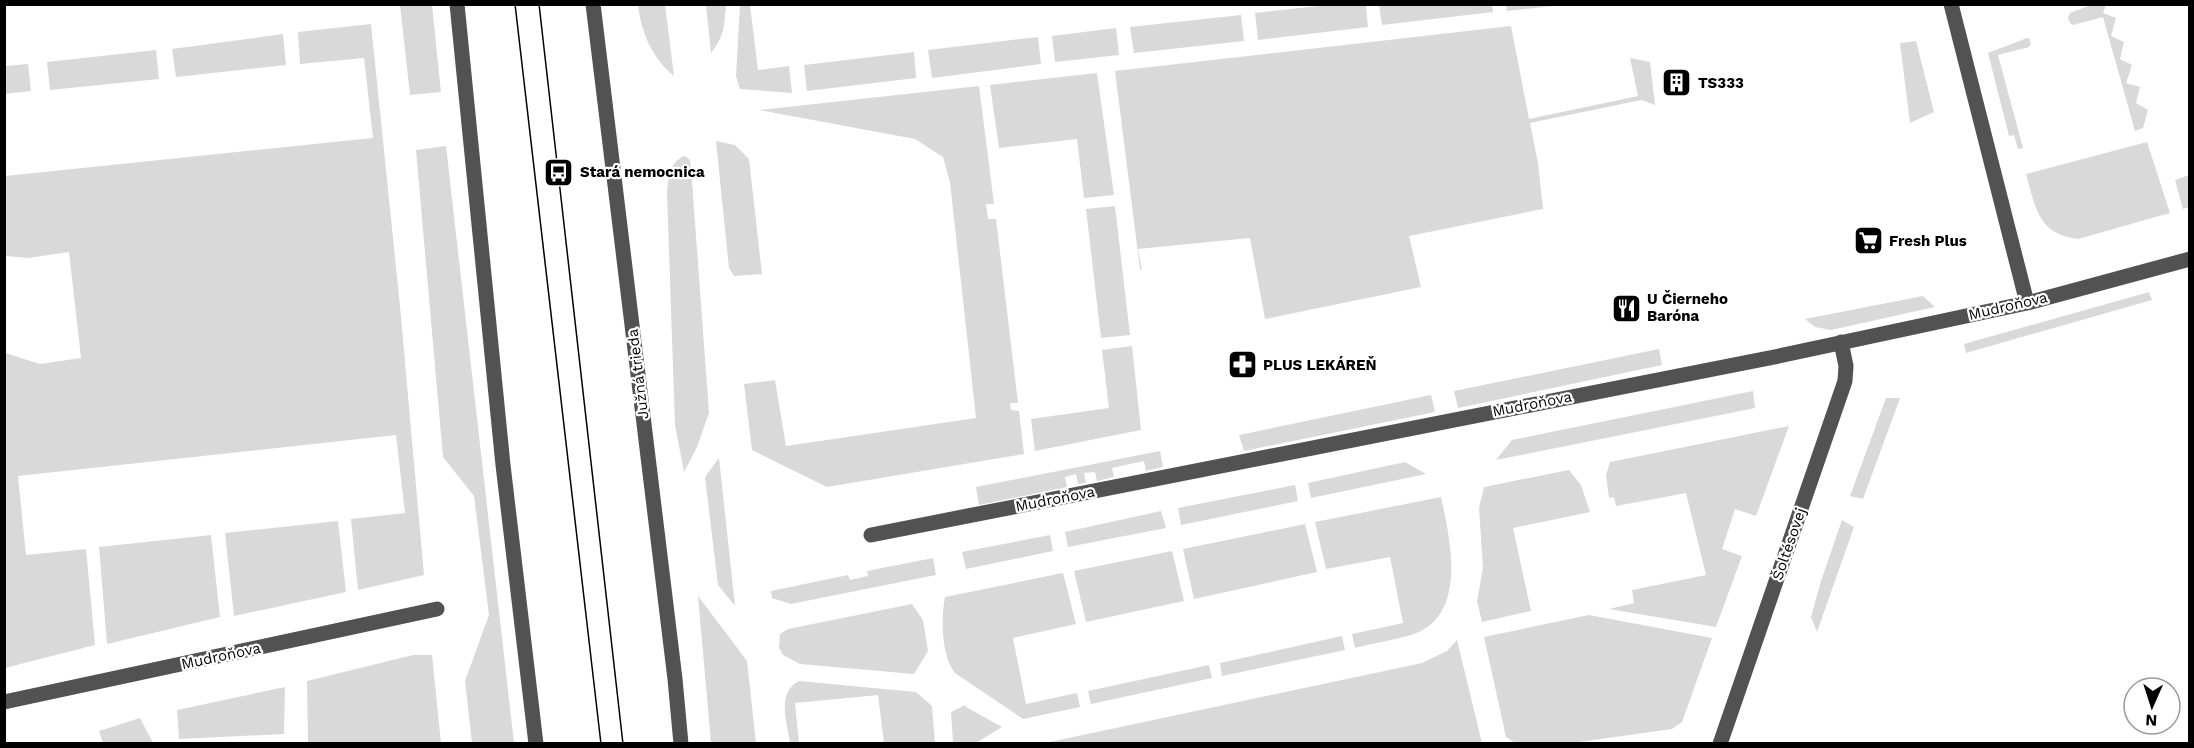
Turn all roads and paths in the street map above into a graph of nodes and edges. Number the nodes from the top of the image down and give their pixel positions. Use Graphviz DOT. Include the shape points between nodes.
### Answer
graph roads {
  1 [pos="457,4"];
  2 [pos="593,4"];
  3 [pos="1952,4"];
  4 [pos="2190,259"];
  5 [pos="2027,303"];
  6 [pos="1841,342"];
  7 [pos="871,535"];
  8 [pos="437,609"];
  9 [pos="4,702"];
  10 [pos="536,744"];
  11 [pos="681,744"];
  12 [pos="1720,744"];
  1 -- 10 [label="street" via="503,465"];
  2 -- 11 [label="street, Južná trieda"];
  3 -- 5 [label="street"];
  4 -- 5 [label="street, Mudroňova"];
  5 -- 6 [label="street, Mudroňova"];
  6 -- 7 [label="street, Mudroňova"];
  6 -- 12 [label="street, Šoltésovej" via="1845,381"];
  8 -- 9 [label="street, Mudroňova"];
}
